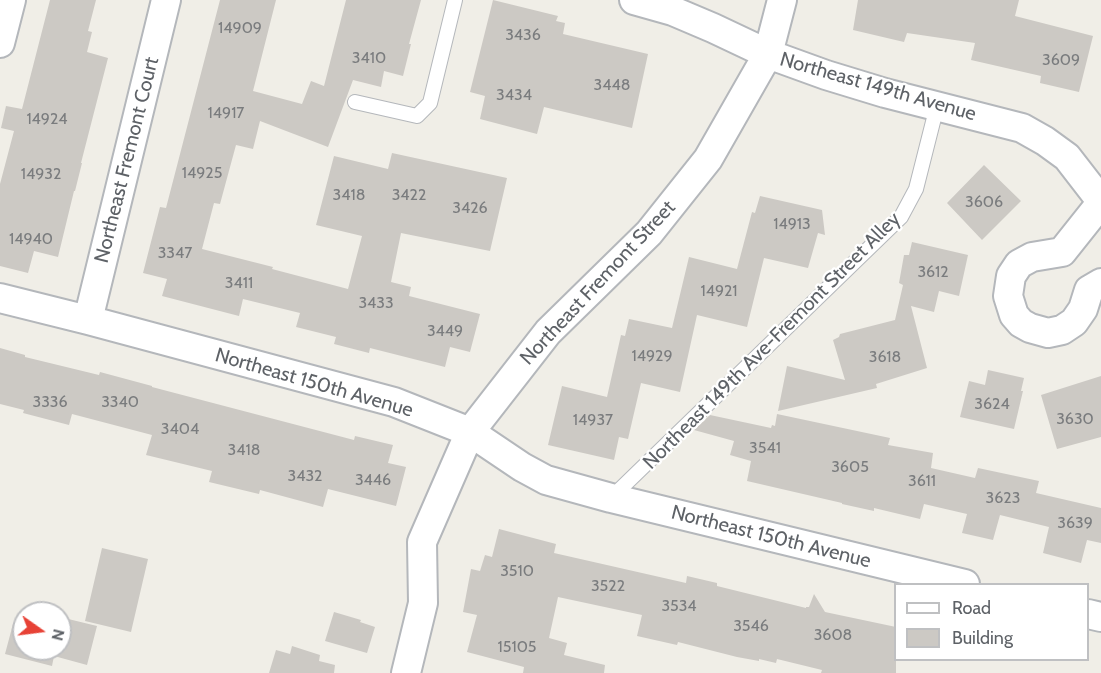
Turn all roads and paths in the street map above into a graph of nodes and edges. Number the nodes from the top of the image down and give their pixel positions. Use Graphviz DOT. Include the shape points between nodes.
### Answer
graph roads {
  1 [pos="10,0"];
  2 [pos="166,0"];
  3 [pos="455,0"];
  4 [pos="634,0"];
  5 [pos="782,0"];
  6 [pos="0,43"];
  7 [pos="768,54"];
  8 [pos="355,102"];
  9 [pos="937,106"];
  10 [pos="1101,202"];
  11 [pos="1101,283"];
  12 [pos="0,298"];
  13 [pos="88,320"];
  14 [pos="470,432"];
  15 [pos="611,498"];
  16 [pos="957,583"];
  17 [pos="406,673"];
  1 -- 6 [label="street"];
  2 -- 13 [label="street, Northeast Fremont Court"];
  3 -- 8 [label="lane" via="430,103 417,116"];
  4 -- 7 [label="street, Northeast 149th Avenue" via="673,11"];
  5 -- 7 [label="street, Northeast Fremont Street"];
  7 -- 9 [label="street, Northeast 149th Avenue" via="826,75"];
  7 -- 14 [label="street, Northeast Fremont Street" via="708,159 649,233 548,332"];
  9 -- 10 [label="street, Northeast 149th Avenue" via="1022,128 1045,141 1067,158"];
  9 -- 15 [label="lane, Northeast 149th Ave-Fremont Street Alley" via="916,189 901,217"];
  10 -- 11 [label="street, Northeast 149th Avenue" via="1062,252 1032,257 1019,264 1011,276 1008,296 1021,323 1047,333 1074,322 1089,290"];
  12 -- 13 [label="street, Northeast 150th Avenue"];
  13 -- 14 [label="street, Northeast 150th Avenue" via="393,402"];
  14 -- 15 [label="street, Northeast 150th Avenue" via="546,480"];
  14 -- 17 [label="street, Northeast Fremont Street" via="422,542 423,603"];
  15 -- 16 [label="street, Northeast 150th Avenue"];
}
